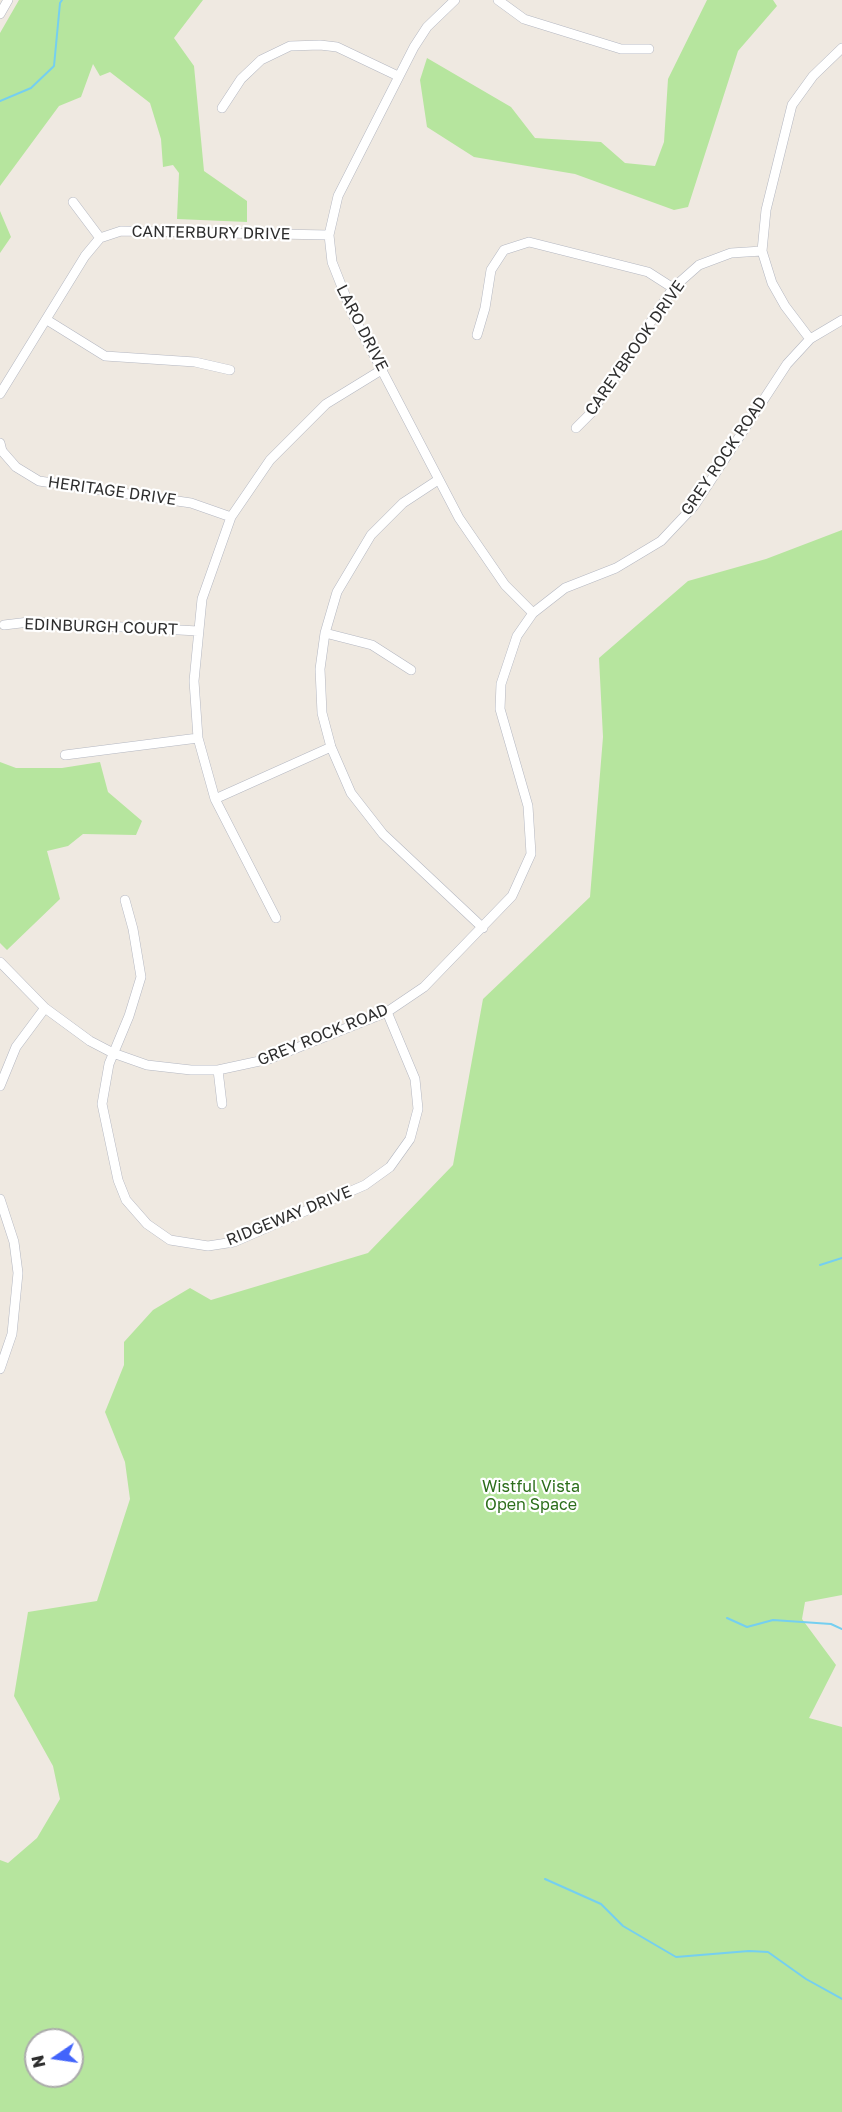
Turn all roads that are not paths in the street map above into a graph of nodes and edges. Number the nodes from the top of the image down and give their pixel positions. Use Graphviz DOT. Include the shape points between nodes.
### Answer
graph roads {
  1 [pos="7,0"];
  2 [pos="456,0"];
  3 [pos="498,0"];
  4 [pos="0,14"];
  5 [pos="842,48"];
  6 [pos="649,49"];
  7 [pos="398,76"];
  8 [pos="222,108"];
  9 [pos="73,202"];
  10 [pos="329,235"];
  11 [pos="100,238"];
  12 [pos="762,251"];
  13 [pos="673,288"];
  14 [pos="47,320"];
  15 [pos="842,320"];
  16 [pos="477,335"];
  17 [pos="810,339"];
  18 [pos="383,369"];
  19 [pos="230,370"];
  20 [pos="0,394"];
  21 [pos="576,428"];
  22 [pos="1,447"];
  23 [pos="438,480"];
  24 [pos="231,517"];
  25 [pos="533,613"];
  26 [pos="4,625"];
  27 [pos="198,631"];
  28 [pos="325,633"];
  29 [pos="411,670"];
  30 [pos="198,738"];
  31 [pos="331,747"];
  32 [pos="65,755"];
  33 [pos="215,800"];
  34 [pos="125,900"];
  35 [pos="276,918"];
  36 [pos="483,928"];
  37 [pos="0,962"];
  38 [pos="45,1008"];
  39 [pos="387,1012"];
  40 [pos="113,1053"];
  41 [pos="218,1070"];
  42 [pos="0,1086"];
  43 [pos="222,1104"];
  44 [pos="0,1199"];
  45 [pos="0,1369"];
  1 -- 4 [label="street"];
  2 -- 7 [label="street, LARO DRIVE" via="427,27"];
  3 -- 6 [label="street" via="524,19 621,49"];
  5 -- 12 [label="street" via="813,76 792,105 766,210"];
  7 -- 8 [label="street" via="337,47 290,46 261,60 241,79"];
  7 -- 10 [label="street, LARO DRIVE" via="338,196"];
  9 -- 11 [label="street"];
  10 -- 11 [label="street, CANTERBURY DRIVE" via="121,231"];
  10 -- 18 [label="street, LARO DRIVE" via="341,290"];
  11 -- 14 [label="street"];
  12 -- 13 [label="street, CAREYBROOK DRIVE" via="731,253 699,265"];
  12 -- 17 [label="street" via="771,283"];
  13 -- 16 [label="street" via="648,272 529,242 504,250 491,270"];
  13 -- 21 [label="street, CAREYBROOK DRIVE" via="598,404"];
  14 -- 19 [label="street" via="105,356 195,362"];
  14 -- 20 [label="street"];
  15 -- 17 [label="street, GREY ROCK ROAD"];
  17 -- 25 [label="street, GREY ROCK ROAD" via="787,364 694,506 662,541 616,568 565,588"];
  18 -- 23 [label="street, LARO DRIVE"];
  18 -- 24 [label="street" via="326,404 270,460"];
  22 -- 24 [label="street, HERITAGE DRIVE" via="16,467 39,481 191,503"];
  23 -- 25 [label="street, LARO DRIVE" via="482,554"];
  23 -- 28 [label="street" via="403,503 371,536 337,592"];
  24 -- 27 [label="street" via="202,599"];
  25 -- 36 [label="street, GREY ROCK ROAD" via="508,657 500,709 528,806 531,854 512,896"];
  26 -- 27 [label="street, EDINBURGH COURT" via="29,622"];
  27 -- 30 [label="street" via="194,681"];
  28 -- 29 [label="street" via="372,645"];
  28 -- 31 [label="street" via="320,669 322,713"];
  30 -- 32 [label="street"];
  30 -- 33 [label="street"];
  31 -- 33 [label="street"];
  31 -- 36 [label="street" via="351,793 383,834"];
  33 -- 35 [label="street"];
  34 -- 40 [label="street, RIDGEWAY DRIVE" via="141,977"];
  36 -- 39 [label="street, GREY ROCK ROAD" via="424,987"];
  37 -- 38 [label="street, GREY ROCK ROAD"];
  38 -- 40 [label="street, GREY ROCK ROAD"];
  38 -- 42 [label="street" via="16,1047"];
  39 -- 40 [label="street, RIDGEWAY DRIVE" via="409,1063 418,1109 410,1139 390,1167 354,1190 234,1242 208,1246 170,1240 147,1224 126,1200 111,1153 102,1104 103,1084"];
  39 -- 41 [label="street, GREY ROCK ROAD" via="269,1059"];
  40 -- 41 [label="street, GREY ROCK ROAD" via="147,1065"];
  41 -- 43 [label="street"];
  44 -- 45 [label="street" via="15,1249 18,1290 12,1334"];
}
